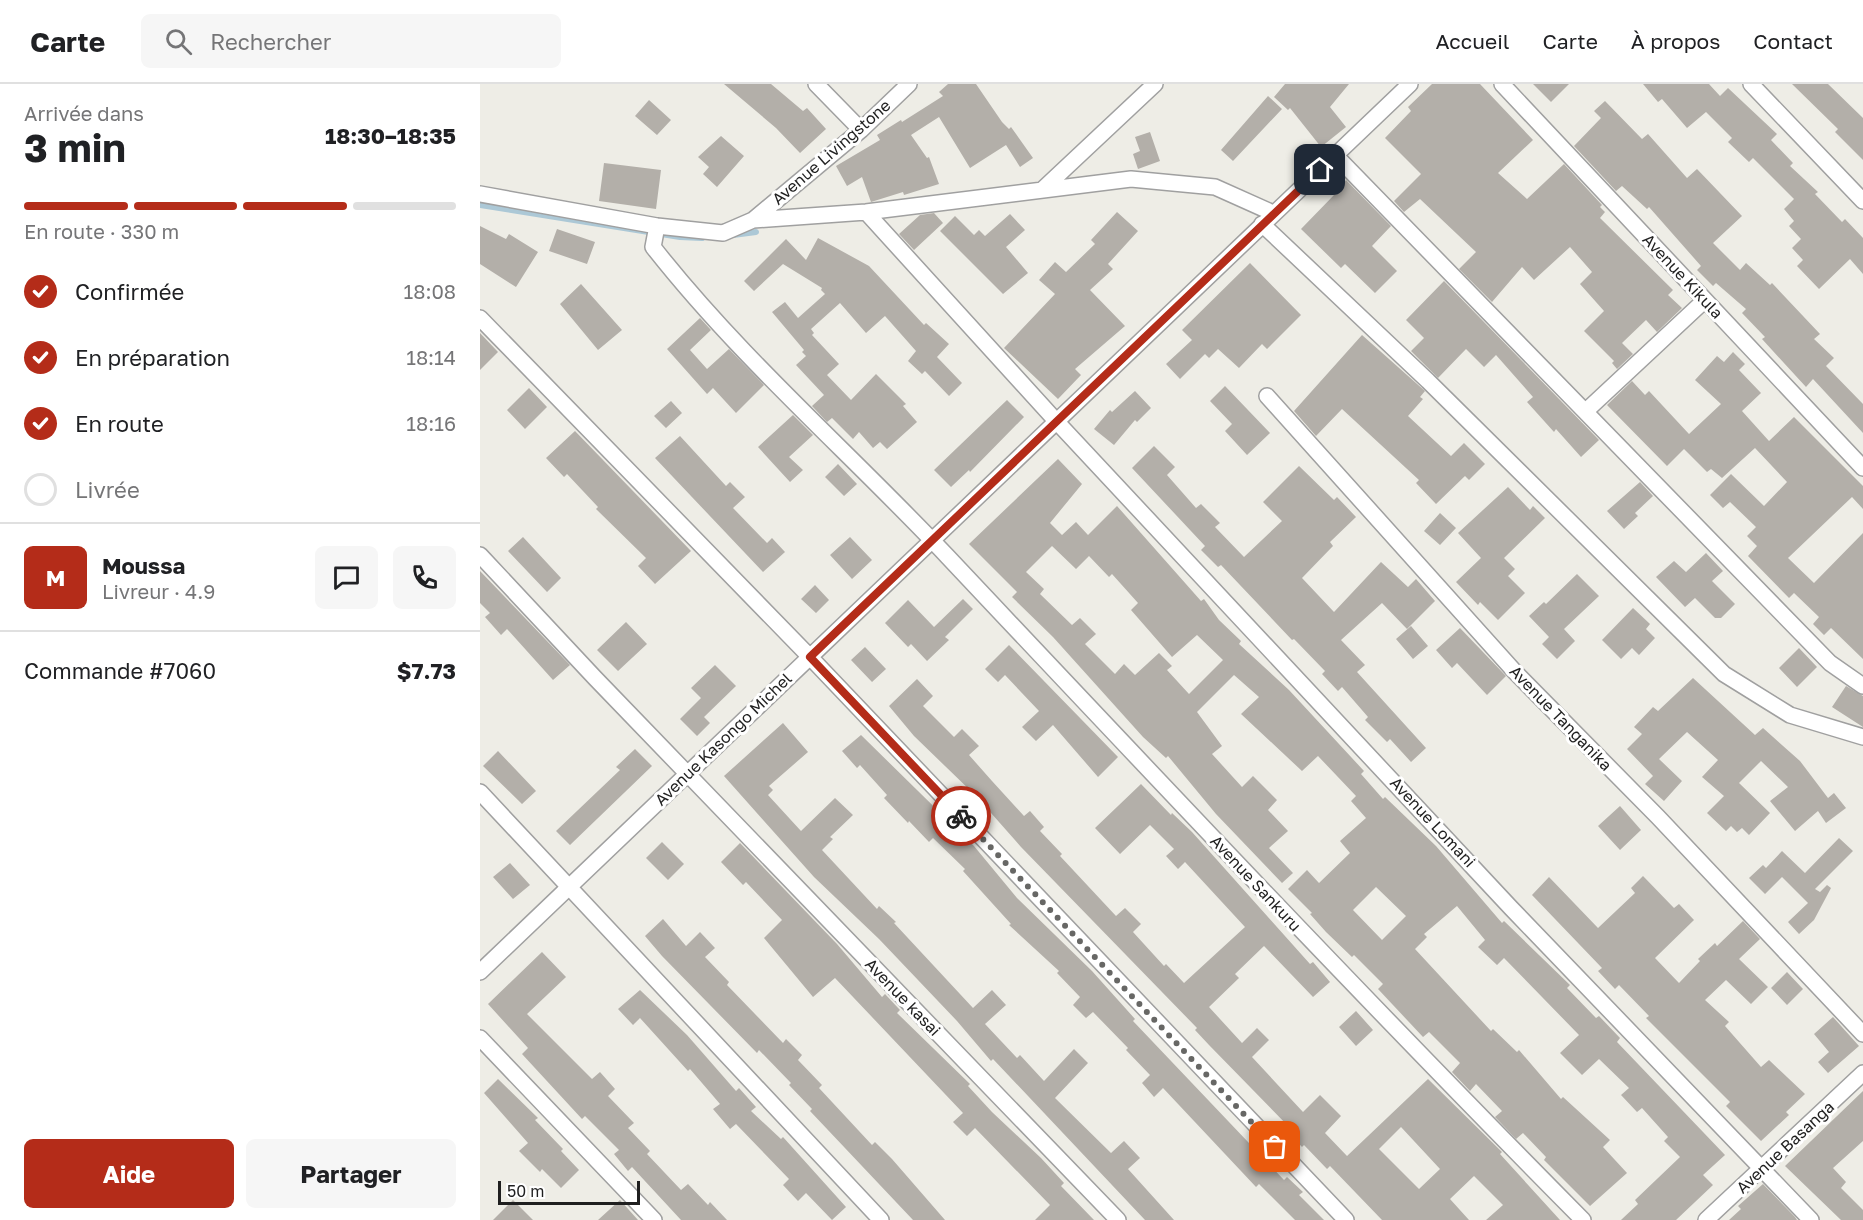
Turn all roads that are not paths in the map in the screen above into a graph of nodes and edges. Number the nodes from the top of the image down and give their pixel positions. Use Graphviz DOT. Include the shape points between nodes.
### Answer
graph roads {
  1 [pos="816,84"];
  2 [pos="909,84"];
  3 [pos="1155,84"];
  4 [pos="1410,84"];
  5 [pos="1502,84"];
  6 [pos="1751,84"];
  7 [pos="861,130"];
  8 [pos="1336,156"];
  9 [pos="1042,190"];
  10 [pos="480,194"];
  11 [pos="1863,201"];
  12 [pos="866,212"];
  13 [pos="753,219"];
  14 [pos="1268,219"];
  15 [pos="657,226"];
  16 [pos="1705,300"];
  17 [pos="480,318"];
  18 [pos="1267,396"];
  19 [pos="1587,410"];
  20 [pos="1057,422"];
  21 [pos="1863,468"];
  22 [pos="933,541"];
  23 [pos="480,555"];
  24 [pos="810,657"];
  25 [pos="1863,686"];
  26 [pos="1863,737"];
  27 [pos="687,774"];
  28 [pos="480,792"];
  29 [pos="569,886"];
  30 [pos="480,972"];
  31 [pos="1863,1034"];
  32 [pos="480,1038"];
  33 [pos="1863,1074"];
  34 [pos="1762,1168"];
  35 [pos="654,1220"];
  36 [pos="881,1220"];
  37 [pos="1118,1220"];
  38 [pos="1346,1220"];
  39 [pos="1583,1220"];
  40 [pos="1706,1220"];
  41 [pos="1811,1220"];
  1 -- 7 [label="street"];
  2 -- 7 [label="street, Avenue Livingstone"];
  3 -- 9 [label="street"];
  4 -- 8 [label="street, Avenue Kasongo Michel"];
  5 -- 16 [label="street, Avenue Kikula"];
  6 -- 11 [label="street"];
  7 -- 13 [label="street, Avenue Livingstone"];
  8 -- 14 [label="street, Avenue Kasongo Michel"];
  8 -- 19 [label="street"];
  9 -- 12 [label="street"];
  9 -- 14 [label="street" via="1131,179 1215,187"];
  10 -- 15 [label="street"];
  12 -- 13 [label="street"];
  12 -- 20 [label="street, Avenue Lomani"];
  13 -- 15 [label="street" via="723,233"];
  14 -- 20 [label="street, Avenue Kasongo Michel"];
  14 -- 26 [label="street" via="1724,674 1790,715"];
  15 -- 22 [label="street, Avenue Sankuru" via="653,247 700,304"];
  16 -- 19 [label="street"];
  16 -- 21 [label="street, Avenue Kikula"];
  17 -- 24 [label="street"];
  18 -- 31 [label="street, Avenue Tanganika" via="1515,672"];
  19 -- 25 [label="street" via="1830,663"];
  20 -- 22 [label="street, Avenue Kasongo Michel"];
  20 -- 34 [label="street, Avenue Lomani" via="1511,908"];
  22 -- 24 [label="street, Avenue Kasongo Michel"];
  22 -- 39 [label="street, Avenue Sankuru" via="1383,1018"];
  23 -- 27 [label="street, Avenue kasai"];
  24 -- 27 [label="street, Avenue Kasongo Michel"];
  24 -- 38 [label="street"];
  27 -- 29 [label="street, Avenue Kasongo Michel"];
  27 -- 37 [label="street, Avenue kasai"];
  28 -- 29 [label="street"];
  29 -- 30 [label="street, Avenue Kasongo Michel"];
  29 -- 36 [label="street"];
  32 -- 35 [label="street"];
  33 -- 34 [label="street, Avenue Basanga"];
  34 -- 40 [label="street, Avenue Basanga"];
  34 -- 41 [label="street, Avenue Lomani"];
}
